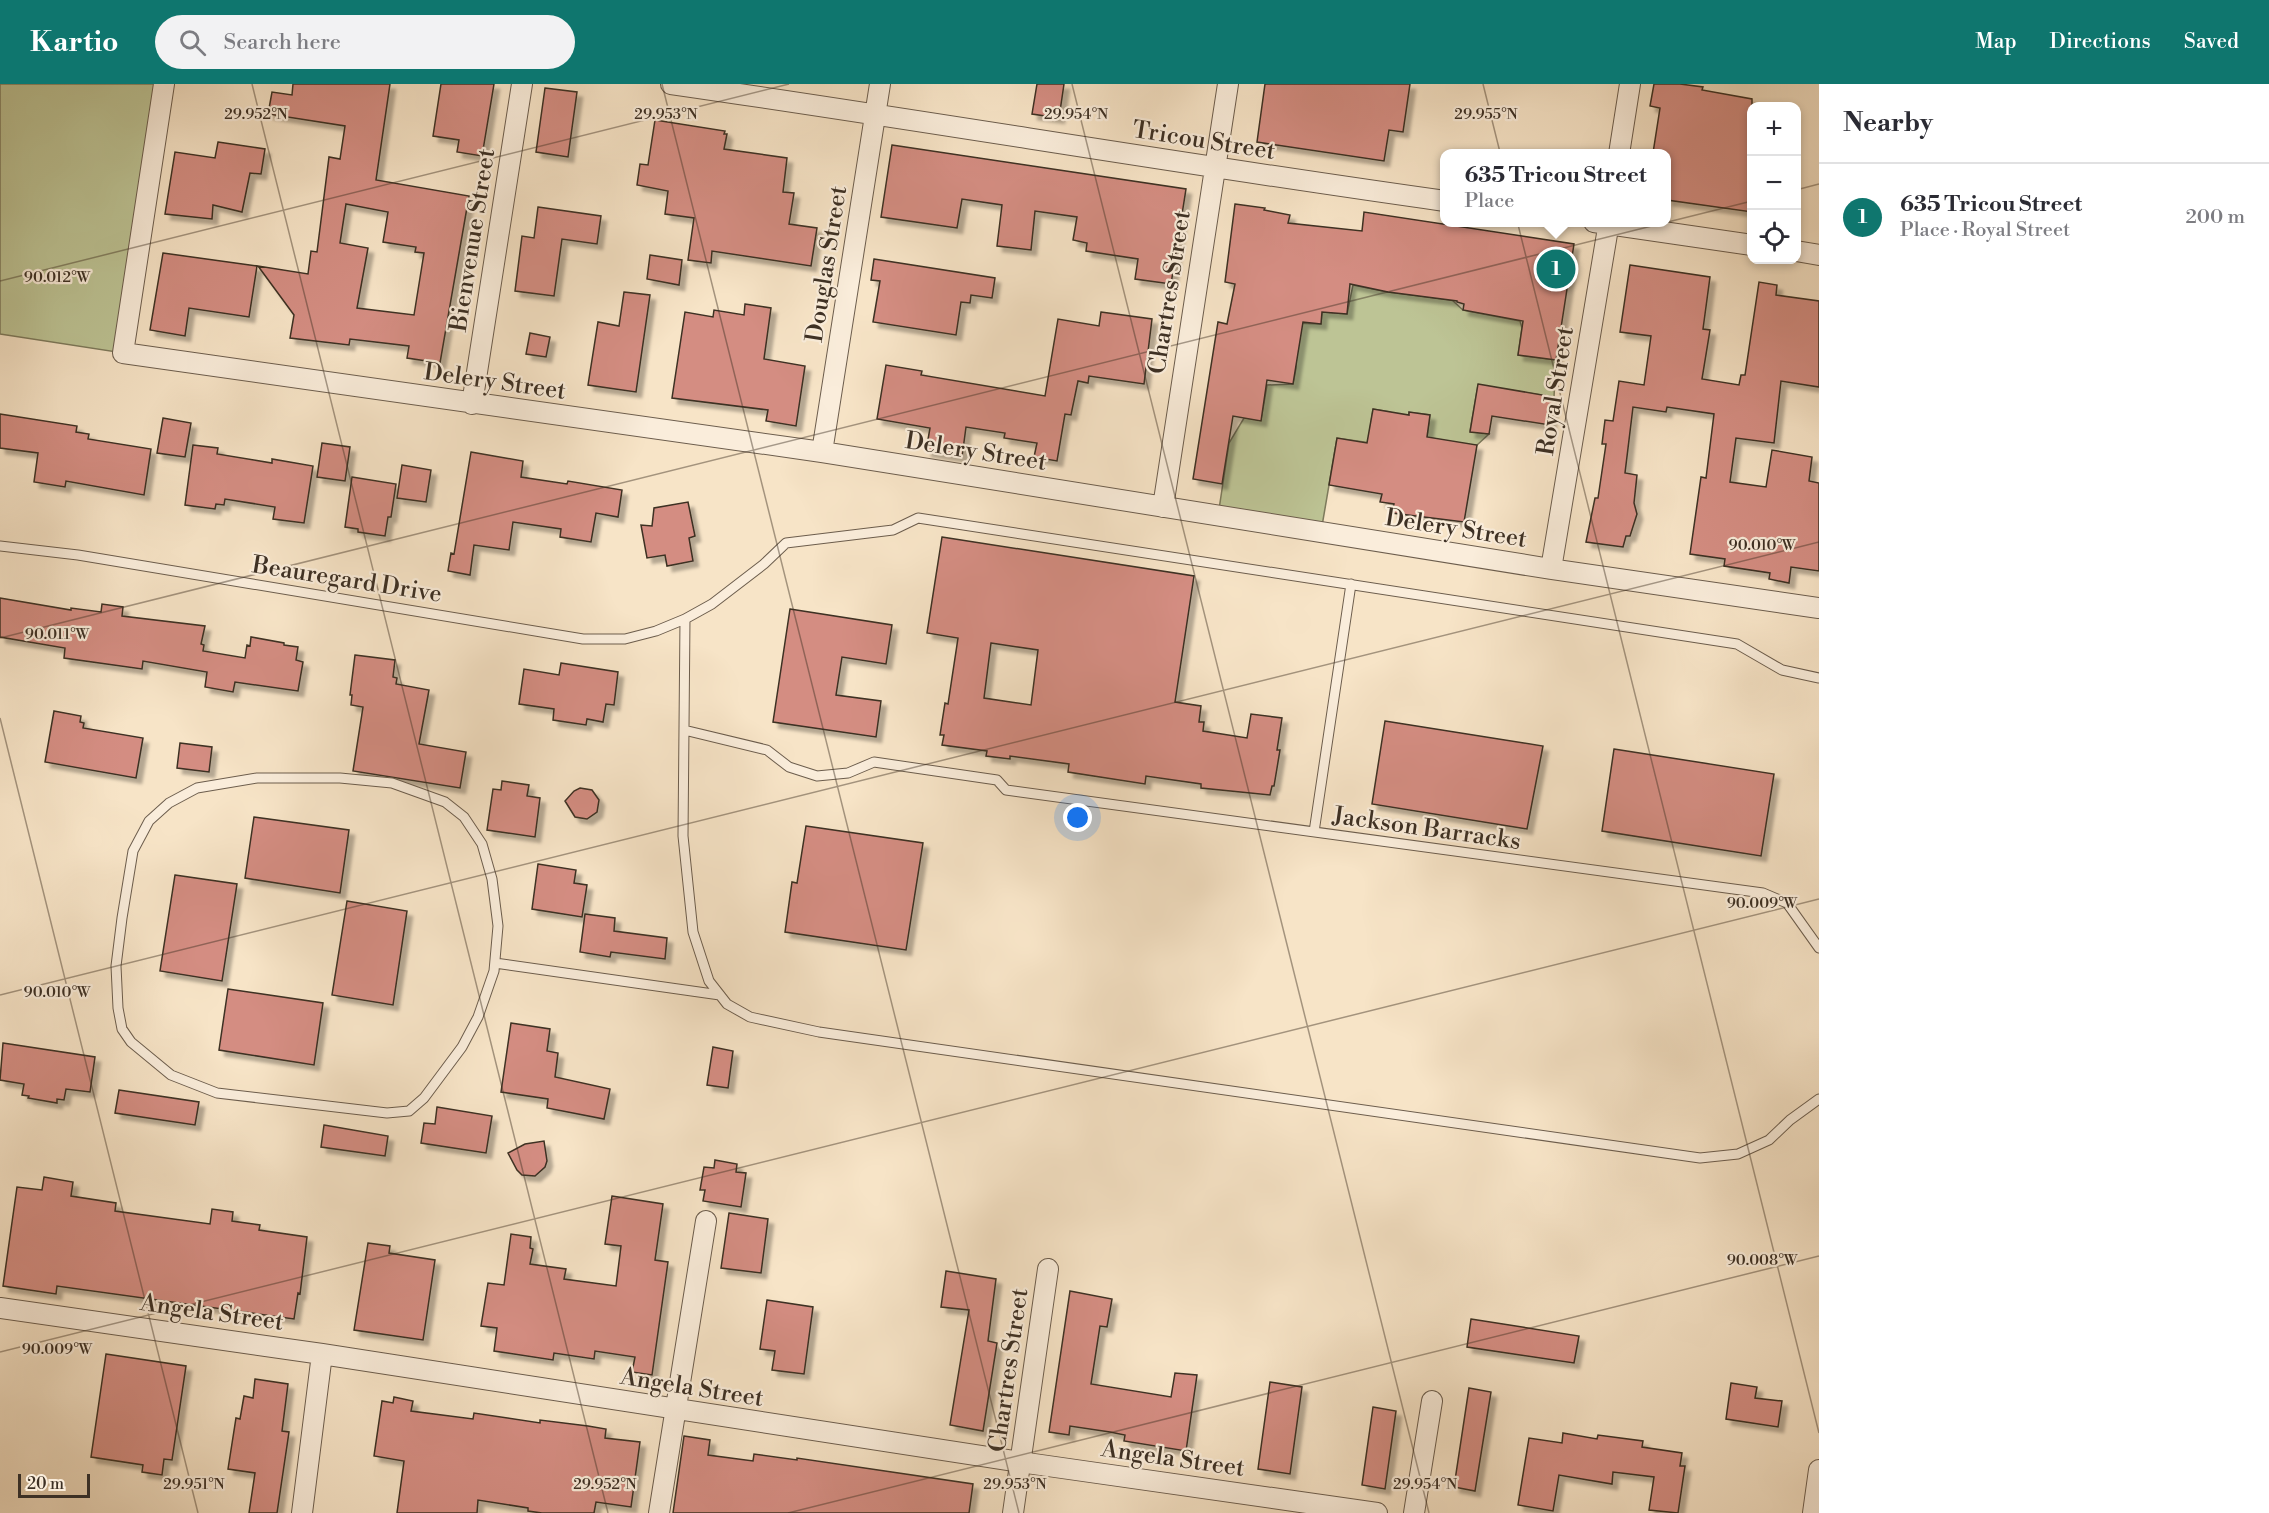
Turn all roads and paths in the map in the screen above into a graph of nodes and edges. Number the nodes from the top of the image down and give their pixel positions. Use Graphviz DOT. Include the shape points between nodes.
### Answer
graph roads {
  1 [pos="164,84"];
  2 [pos="522,84"];
  3 [pos="670,84"];
  4 [pos="880,84"];
  5 [pos="1228,84"];
  6 [pos="1630,84"];
  7 [pos="876,114"];
  8 [pos="1621,149"];
  9 [pos="1214,168"];
  10 [pos="1440,200"];
  11 [pos="1603,227"];
  12 [pos="1631,227"];
  13 [pos="1747,244"];
  14 [pos="1801,253"];
  15 [pos="1819,255"];
  16 [pos="472,404"];
  17 [pos="822,452"];
  18 [pos="1163,507"];
  19 [pos="0,546"];
  20 [pos="1551,569"];
  21 [pos="1351,584"];
  22 [pos="1819,608"];
  23 [pos="685,619"];
  24 [pos="1819,678"];
  25 [pos="684,730"];
  26 [pos="1314,832"];
  27 [pos="1819,948"];
  28 [pos="495,963"];
  29 [pos="720,994"];
  30 [pos="1819,1099"];
  31 [pos="706,1221"];
  32 [pos="1048,1269"];
  33 [pos="0,1308"];
  34 [pos="322,1354"];
  35 [pos="1432,1401"];
  36 [pos="676,1410"];
  37 [pos="1020,1462"];
  38 [pos="1819,1470"];
  39 [pos="302,1513"];
  40 [pos="659,1513"];
  41 [pos="1013,1513"];
  42 [pos="1377,1513"];
  43 [pos="1414,1513"];
  44 [pos="1813,1513"];
  1 -- 16 [label="street, Delery Street" via="123,353"];
  2 -- 16 [label="street, Bienvenue Street"];
  3 -- 7 [label="street, Tricou Street"];
  4 -- 7 [label="street, Douglas Street"];
  5 -- 9 [label="street, Chartres Street"];
  6 -- 8 [label="street"];
  7 -- 9 [label="street, Tricou Street"];
  7 -- 17 [label="street, Douglas Street"];
  9 -- 10 [label="street, Tricou Street"];
  9 -- 18 [label="street, Chartres Street"];
  11 -- 20 [label="street, Royal Street"];
  12 -- 13 [label="street"];
  14 -- 15 [label="street"];
  16 -- 17 [label="street, Delery Street"];
  17 -- 18 [label="street, Delery Street"];
  18 -- 20 [label="street, Delery Street"];
  19 -- 23 [label="lane, Beauregard Drive" via="78,555 583,639 625,639"];
  20 -- 22 [label="street, Delery Street"];
  21 -- 23 [label="lane, Beauregard Drive" via="918,518 893,530 786,543 712,604"];
  21 -- 24 [label="lane, Beauregard Drive" via="1737,644 1782,670"];
  21 -- 26 [label="lane"];
  23 -- 25 [label="lane"];
  25 -- 26 [label="lane, Jackson Barracks" via="767,750 789,767 818,776 848,773 874,762 997,780 1006,790"];
  25 -- 29 [label="lane" via="683,837 693,932 710,981"];
  26 -- 27 [label="lane, Jackson Barracks" via="1763,893 1786,903"];
  28 -- 28 [label="lane" via="478,1017 462,1047 436,1084 409,1111 387,1113 217,1093 171,1075 131,1042 122,1029 118,1008 116,966 133,851 149,821 169,803 197,788 257,778 340,777 392,783 445,802 464,818 482,844 492,879 498,926"];
  28 -- 29 [label="lane"];
  29 -- 30 [label="lane" via="727,1004 750,1017 819,1032 1700,1158 1738,1154 1769,1140"];
  31 -- 36 [label="street"];
  32 -- 37 [label="street, Chartres Street"];
  33 -- 34 [label="street, Angela Street"];
  34 -- 36 [label="street, Angela Street"];
  34 -- 39 [label="street"];
  35 -- 43 [label="street"];
  36 -- 37 [label="street, Angela Street"];
  36 -- 40 [label="street"];
  37 -- 41 [label="street, Chartres Street"];
  37 -- 42 [label="street, Angela Street"];
  38 -- 44 [label="street"];
}
